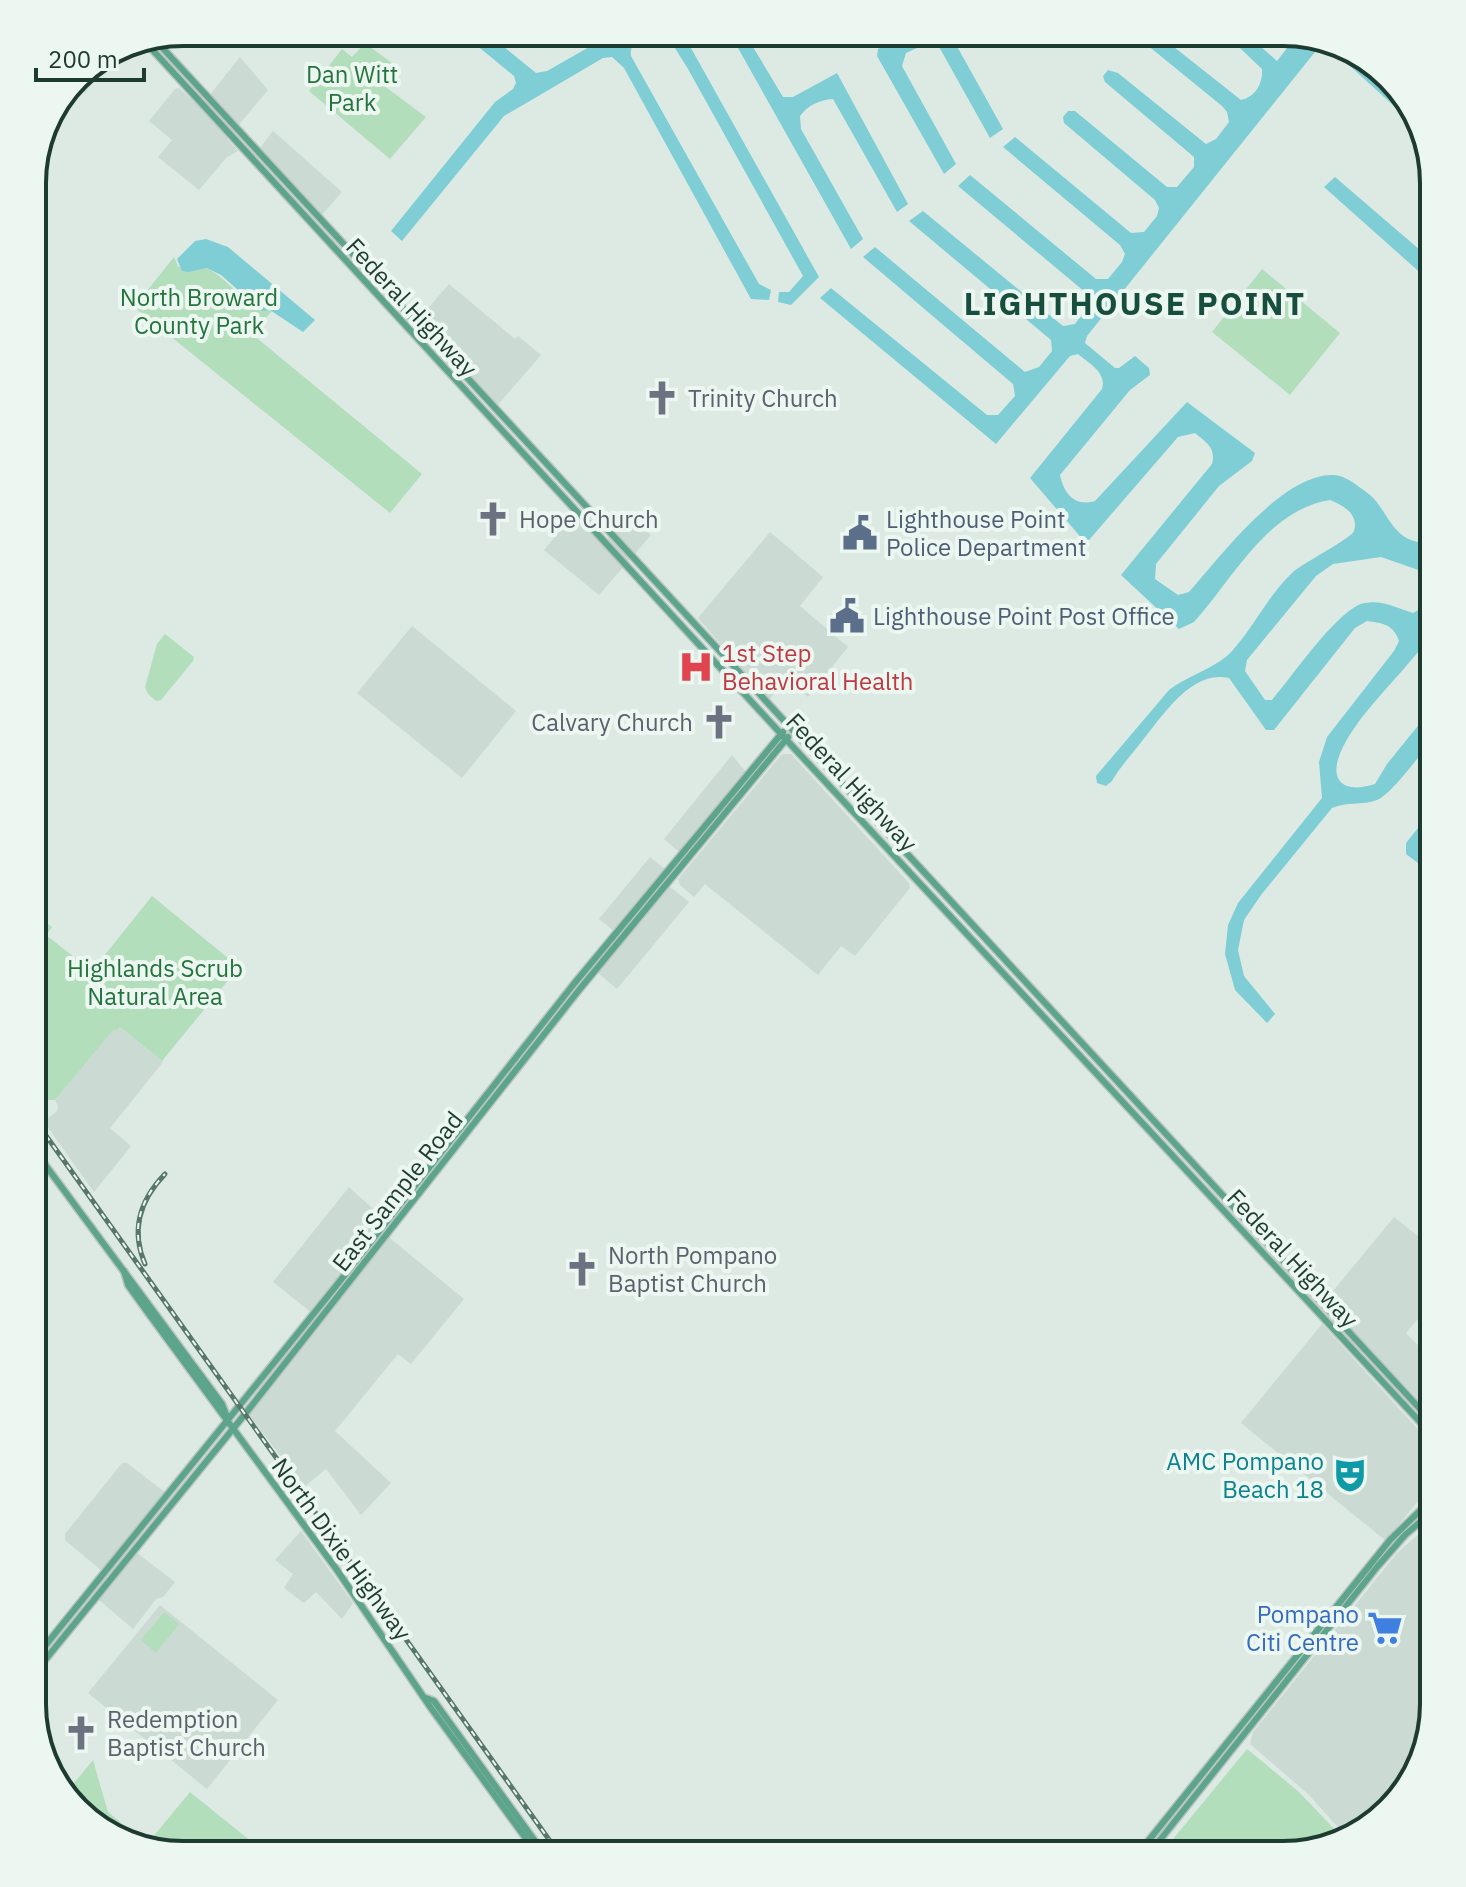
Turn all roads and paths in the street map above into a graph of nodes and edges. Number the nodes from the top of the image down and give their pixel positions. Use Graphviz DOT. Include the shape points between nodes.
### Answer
graph roads {
  1 [pos="163,48"];
  2 [pos="153,50"];
  3 [pos="179,80"];
  4 [pos="194,83"];
  5 [pos="265,174"];
  6 [pos="285,182"];
  7 [pos="281,191"];
  8 [pos="296,194"];
  9 [pos="371,288"];
  10 [pos="390,296"];
  11 [pos="386,305"];
  12 [pos="402,309"];
  13 [pos="441,365"];
  14 [pos="456,367"];
  15 [pos="454,378"];
  16 [pos="468,380"];
  17 [pos="511,440"];
  18 [pos="530,447"];
  19 [pos="523,452"];
  20 [pos="540,458"];
  21 [pos="700,645"];
  22 [pos="718,651"];
  23 [pos="714,660"];
  24 [pos="728,662"];
  25 [pos="791,729"];
  26 [pos="784,736"];
  27 [pos="852,809"];
  28 [pos="872,816"];
  29 [pos="1030,1000"];
  30 [pos="1050,1008"];
  31 [pos="1045,1017"];
  32 [pos="1066,1026"];
  33 [pos="1173,1155"];
  34 [pos="1191,1161"];
  35 [pos="46,1166"];
  36 [pos="1212,1197"];
  37 [pos="1226,1199"];
  38 [pos="1220,1206"];
  39 [pos="1237,1211"];
  40 [pos="378,1230"];
  41 [pos="381,1241"];
  42 [pos="1303,1296"];
  43 [pos="1322,1303"];
  44 [pos="1319,1313"];
  45 [pos="1336,1318"];
  46 [pos="303,1327"];
  47 [pos="303,1340"];
  48 [pos="1420,1409"];
  49 [pos="229,1420"];
  50 [pos="1420,1422"];
  51 [pos="234,1428"];
  52 [pos="1420,1510"];
  53 [pos="1408,1521"];
  54 [pos="1420,1522"];
  55 [pos="1401,1539"];
  56 [pos="129,1543"];
  57 [pos="118,1569"];
  58 [pos="1318,1635"];
  59 [pos="46,1645"];
  60 [pos="46,1659"];
  61 [pos="426,1698"];
  62 [pos="528,1841"];
  63 [pos="535,1841"];
  64 [pos="1149,1841"];
  65 [pos="1159,1841"];
  1 -- 4 [label="main road, Federal Highway"];
  2 -- 3 [label="main road, Federal Highway"];
  3 -- 4 [label="main road"];
  3 -- 5 [label="main road, Federal Highway"];
  4 -- 6 [label="main road, Federal Highway"];
  5 -- 6 [label="main road"];
  5 -- 7 [label="main road, Federal Highway"];
  6 -- 8 [label="main road, Federal Highway"];
  7 -- 8 [label="main road"];
  7 -- 9 [label="main road, Federal Highway"];
  8 -- 10 [label="main road, Federal Highway"];
  9 -- 10 [label="main road"];
  9 -- 11 [label="main road, Federal Highway"];
  10 -- 12 [label="main road, Federal Highway"];
  11 -- 12 [label="main road"];
  11 -- 13 [label="main road, Federal Highway"];
  12 -- 14 [label="main road, Federal Highway"];
  13 -- 14 [label="main road"];
  13 -- 15 [label="main road, Federal Highway"];
  14 -- 16 [label="main road, Federal Highway"];
  15 -- 16 [label="main road"];
  15 -- 17 [label="main road, Federal Highway"];
  16 -- 18 [label="main road, Federal Highway"];
  17 -- 18 [label="main road"];
  17 -- 19 [label="main road, Federal Highway"];
  18 -- 20 [label="main road, Federal Highway"];
  19 -- 20 [label="main road"];
  19 -- 21 [label="main road, Federal Highway"];
  20 -- 22 [label="main road, Federal Highway"];
  21 -- 22 [label="main road"];
  21 -- 23 [label="main road, Federal Highway"];
  22 -- 24 [label="main road, Federal Highway"];
  23 -- 24 [label="main road"];
  23 -- 26 [label="main road, Federal Highway"];
  24 -- 25 [label="main road, Federal Highway"];
  25 -- 26 [label="main road, East Sample Road"];
  25 -- 28 [label="main road, Federal Highway"];
  26 -- 27 [label="main road, Federal Highway"];
  26 -- 40 [label="main road, East Sample Road" via="573,985"];
  26 -- 41 [label="main road, East Sample Road"];
  27 -- 28 [label="main road"];
  27 -- 29 [label="main road, Federal Highway"];
  28 -- 30 [label="main road, Federal Highway"];
  29 -- 30 [label="main road"];
  29 -- 31 [label="main road, Federal Highway"];
  30 -- 32 [label="main road, Federal Highway"];
  31 -- 32 [label="main road"];
  31 -- 33 [label="main road, Federal Highway"];
  32 -- 34 [label="main road, Federal Highway"];
  33 -- 34 [label="main road"];
  33 -- 36 [label="main road, Federal Highway"];
  34 -- 37 [label="main road, Federal Highway"];
  35 -- 49 [label="main road, North Dixie Highway"];
  36 -- 37 [label="main road"];
  36 -- 38 [label="main road, Federal Highway"];
  37 -- 39 [label="main road, Federal Highway"];
  38 -- 39 [label="main road"];
  38 -- 42 [label="main road, Federal Highway"];
  39 -- 43 [label="main road, Federal Highway"];
  40 -- 41 [label="main road"];
  40 -- 46 [label="main road, East Sample Road"];
  41 -- 47 [label="main road, East Sample Road"];
  42 -- 43 [label="main road"];
  42 -- 44 [label="main road, Federal Highway"];
  43 -- 45 [label="main road, Federal Highway"];
  44 -- 45 [label="main road"];
  44 -- 50 [label="main road, Federal Highway"];
  45 -- 48 [label="main road, Federal Highway"];
  46 -- 47 [label="main road"];
  46 -- 49 [label="main road, East Sample Road"];
  47 -- 51 [label="main road, East Sample Road"];
  49 -- 51 [label="main road, North Dixie Highway"];
  49 -- 56 [label="main road, East Sample Road"];
  51 -- 57 [label="main road, East Sample Road"];
  51 -- 61 [label="main road, North Dixie Highway"];
  52 -- 53 [label="main road"];
  53 -- 55 [label="main road"];
  53 -- 58 [label="main road"];
  54 -- 55 [label="main road"];
  55 -- 58 [label="main road"];
  56 -- 57 [label="main road"];
  56 -- 59 [label="main road, East Sample Road"];
  57 -- 60 [label="main road, East Sample Road"];
  58 -- 64 [label="main road"];
  58 -- 65 [label="main road"];
  61 -- 62 [label="main road, North Dixie Highway"];
  61 -- 63 [label="main road, North Dixie Highway" via="434,1701"];
}
